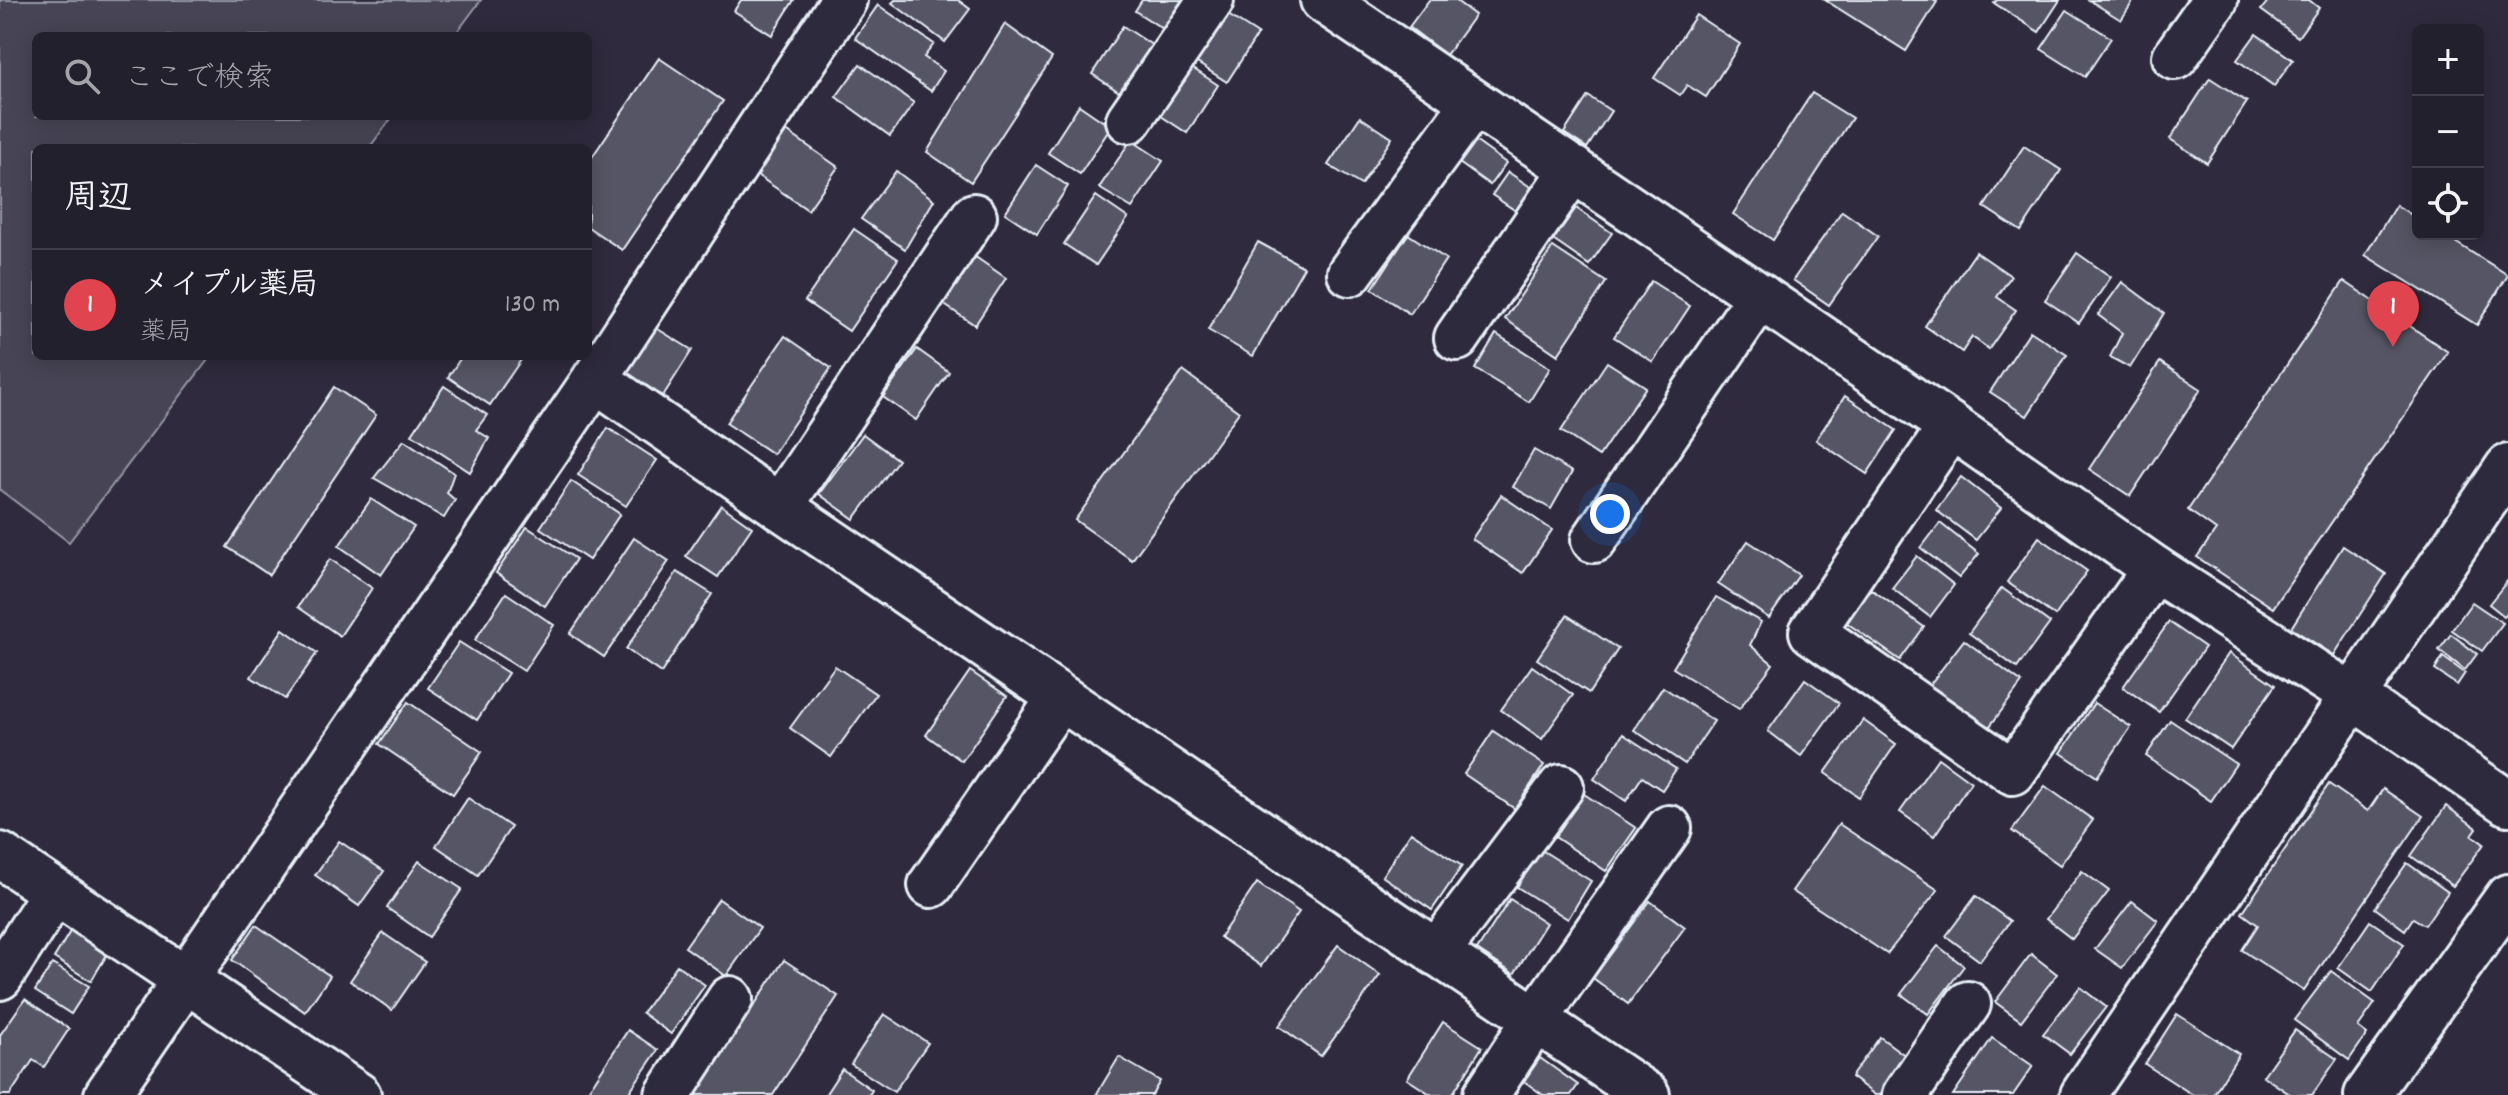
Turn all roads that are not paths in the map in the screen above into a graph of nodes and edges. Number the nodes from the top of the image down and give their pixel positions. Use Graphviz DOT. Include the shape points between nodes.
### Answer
graph roads {
  1 [pos="844,0"];
  2 [pos="1211,0"];
  3 [pos="1323,0"];
  4 [pos="2215,0"];
  5 [pos="2175,57"];
  6 [pos="1474,103"];
  7 [pos="1129,120"];
  8 [pos="1573,169"];
  9 [pos="974,216"];
  10 [pos="1350,273"];
  11 [pos="1760,296"];
  12 [pos="1457,338"];
  13 [pos="595,379"];
  14 [pos="1951,426"];
  15 [pos="2508,467"];
  16 [pos="780,507"];
  17 [pos="1594,540"];
  18 [pos="2155,569"];
  19 [pos="2352,696"];
  20 [pos="1060,698"];
  21 [pos="1561,787"];
  22 [pos="2508,803"];
  23 [pos="1669,828"];
  24 [pos="0,855"];
  25 [pos="931,885"];
  26 [pos="55,892"];
  27 [pos="2508,897"];
  28 [pos="1436,953"];
  29 [pos="0,977"];
  30 [pos="186,977"];
  31 [pos="730,999"];
  32 [pos="1968,1004"];
  33 [pos="1535,1020"];
  34 [pos="107,1095"];
  35 [pos="358,1095"];
  36 [pos="668,1095"];
  37 [pos="1486,1095"];
  38 [pos="1647,1095"];
  39 [pos="1905,1095"];
  40 [pos="2083,1095"];
  41 [pos="2367,1095"];
  1 -- 13 [label="street"];
  2 -- 7 [label="street"];
  3 -- 6 [label="street"];
  4 -- 5 [label="street"];
  6 -- 8 [label="street"];
  6 -- 10 [label="street"];
  8 -- 11 [label="street"];
  8 -- 12 [label="street"];
  9 -- 16 [label="street"];
  11 -- 14 [label="street"];
  11 -- 17 [label="street"];
  13 -- 16 [label="street"];
  13 -- 30 [label="street"];
  14 -- 18 [label="street"];
  14 -- 18 [label="street" via="1812,632 2013,772"];
  15 -- 19 [label="street"];
  16 -- 20 [label="street"];
  18 -- 19 [label="street"];
  19 -- 22 [label="street"];
  19 -- 40 [label="street"];
  20 -- 25 [label="street"];
  20 -- 28 [label="street"];
  21 -- 28 [label="street"];
  23 -- 33 [label="street"];
  24 -- 26 [label="street"];
  26 -- 29 [label="street"];
  26 -- 30 [label="street"];
  27 -- 41 [label="street"];
  28 -- 33 [label="street"];
  30 -- 34 [label="street"];
  30 -- 35 [label="street"];
  31 -- 36 [label="street"];
  32 -- 39 [label="street"];
  33 -- 37 [label="street"];
  33 -- 38 [label="street"];
}
